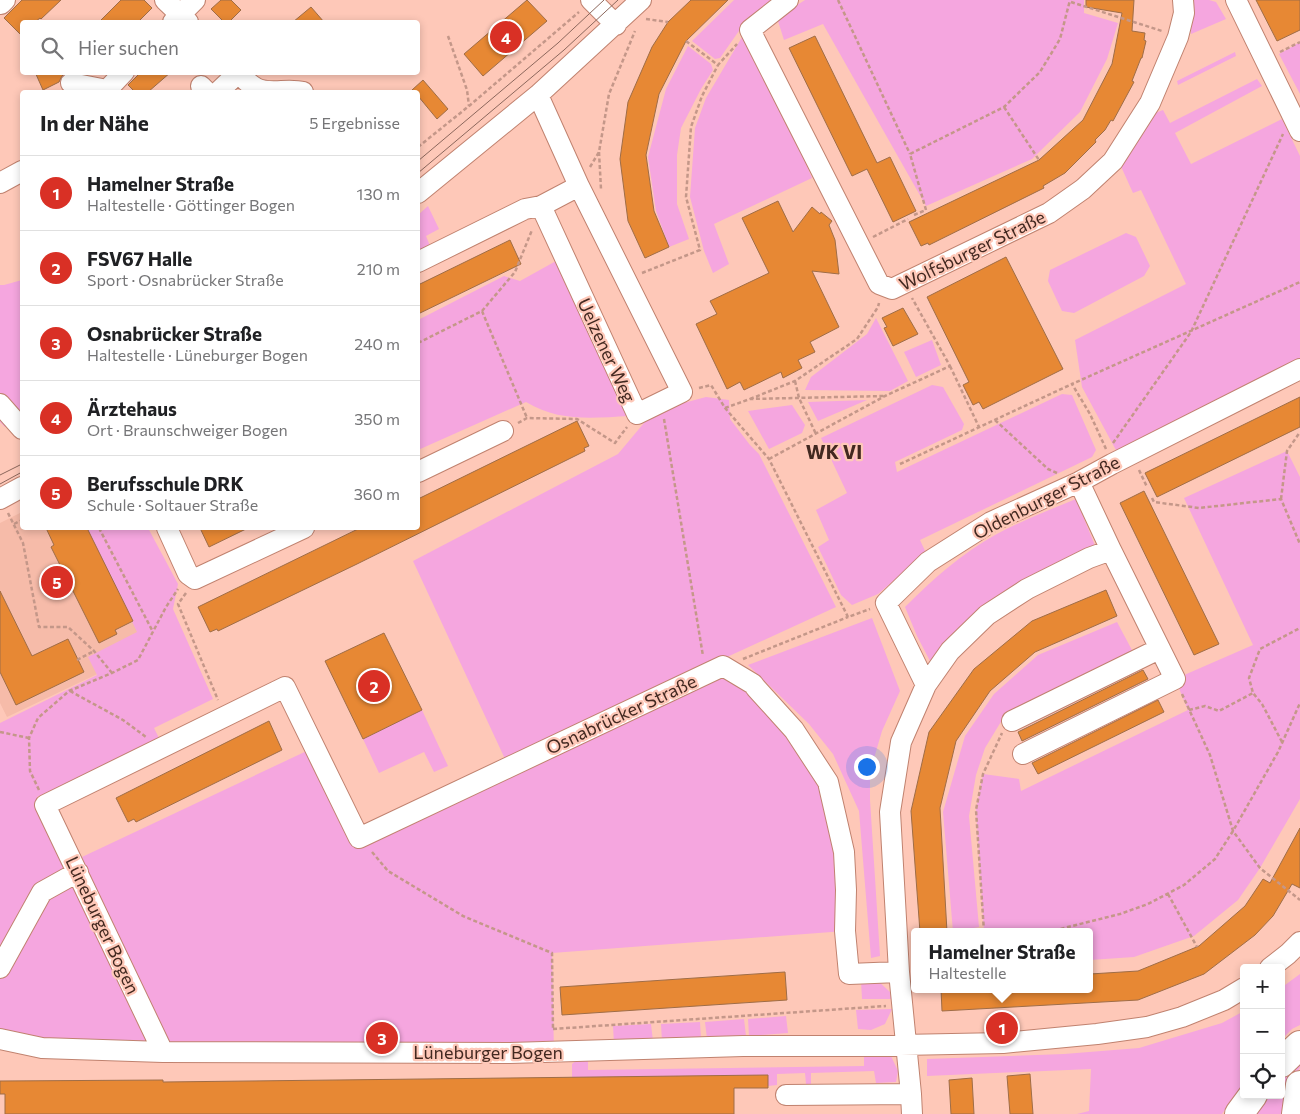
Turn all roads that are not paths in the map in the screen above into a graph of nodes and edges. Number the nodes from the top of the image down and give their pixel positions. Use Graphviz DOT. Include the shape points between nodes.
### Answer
graph roads {
  1 [pos="165,0"];
  2 [pos="195,0"];
  3 [pos="641,0"];
  4 [pos="788,0"];
  5 [pos="1183,0"];
  6 [pos="1236,0"];
  7 [pos="592,1"];
  8 [pos="181,20"];
  9 [pos="616,25"];
  10 [pos="121,75"];
  11 [pos="235,75"];
  12 [pos="240,75"];
  13 [pos="71,83"];
  14 [pos="102,90"];
  15 [pos="108,90"];
  16 [pos="209,90"];
  17 [pos="258,90"];
  18 [pos="538,95"];
  19 [pos="1296,123"];
  20 [pos="20,172"];
  21 [pos="0,183"];
  22 [pos="579,186"];
  23 [pos="420,190"];
  24 [pos="541,206"];
  25 [pos="420,261"];
  26 [pos="1300,369"];
  27 [pos="0,404"];
  28 [pos="20,426"];
  29 [pos="503,431"];
  30 [pos="420,471"];
  31 [pos="1079,482"];
  32 [pos="20,488"];
  33 [pos="0,499"];
  34 [pos="168,530"];
  35 [pos="299,530"];
  36 [pos="1111,550"];
  37 [pos="1159,649"];
  38 [pos="926,685"];
  39 [pos="1012,721"];
  40 [pos="1023,754"];
  41 [pos="45,805"];
  42 [pos="78,872"];
  43 [pos="1300,942"];
  44 [pos="1275,964"];
  45 [pos="0,968"];
  46 [pos="899,972"];
  47 [pos="1240,990"];
  48 [pos="0,1039"];
  49 [pos="906,1046"];
  50 [pos="1300,1046"];
  51 [pos="163,1052"];
  52 [pos="1285,1059"];
  53 [pos="1300,1085"];
  54 [pos="786,1095"];
  55 [pos="1250,1099"];
  56 [pos="912,1104"];
  57 [pos="1239,1114"];
  58 [pos="1296,1114"];
  1 -- 8 [label="street"];
  2 -- 8 [label="street"];
  3 -- 9 [label="street"];
  4 -- 5 [label="street, Wolfsburger Straße" via="750,30 879,284 892,289 1049,213 1083,190 1114,161 1150,104 1178,37 1184,13"];
  6 -- 19 [label="street"];
  7 -- 9 [label="street"];
  9 -- 18 [label="street"];
  10 -- 15 [label="street"];
  11 -- 16 [label="street"];
  12 -- 17 [label="street"];
  13 -- 14 [label="street"];
  18 -- 22 [label="street"];
  18 -- 23 [label="street"];
  20 -- 21 [label="street"];
  22 -- 24 [label="street"];
  22 -- 24 [label="street, Uelzener Weg" via="682,392 637,414"];
  24 -- 25 [label="street" via="526,209"];
  26 -- 31 [label="street, Oldenburger Straße"];
  27 -- 28 [label="street"];
  29 -- 30 [label="street"];
  31 -- 36 [label="street"];
  31 -- 38 [label="street, Oldenburger Straße" via="991,522 928,562 886,603"];
  32 -- 33 [label="street"];
  34 -- 35 [label="street" via="192,577"];
  36 -- 37 [label="street"];
  36 -- 38 [label="street" via="1027,589 987,614 950,651"];
  37 -- 39 [label="street"];
  37 -- 40 [label="street" via="1175,679"];
  38 -- 46 [label="street" via="900,742 890,812"];
  41 -- 42 [label="street, Lüneburger Bogen"];
  41 -- 46 [label="street, Osnabrücker Straße" via="285,687 359,838 714,670 753,684 794,730 828,782 844,852 849,974"];
  42 -- 45 [label="street" via="42,892"];
  42 -- 51 [label="street, Lüneburger Bogen"];
  43 -- 44 [label="street"];
  46 -- 49 [label="street"];
  47 -- 49 [label="street, Lüneburger Bogen" via="1182,1017 1147,1026 1003,1043"];
  48 -- 51 [label="street" via="42,1048"];
  49 -- 51 [label="street, Lüneburger Bogen" via="743,1046 554,1052"];
  49 -- 56 [label="street"];
  50 -- 52 [label="highway"];
  53 -- 58 [label="highway"];
  54 -- 56 [label="street"];
  55 -- 57 [label="highway"];
}
